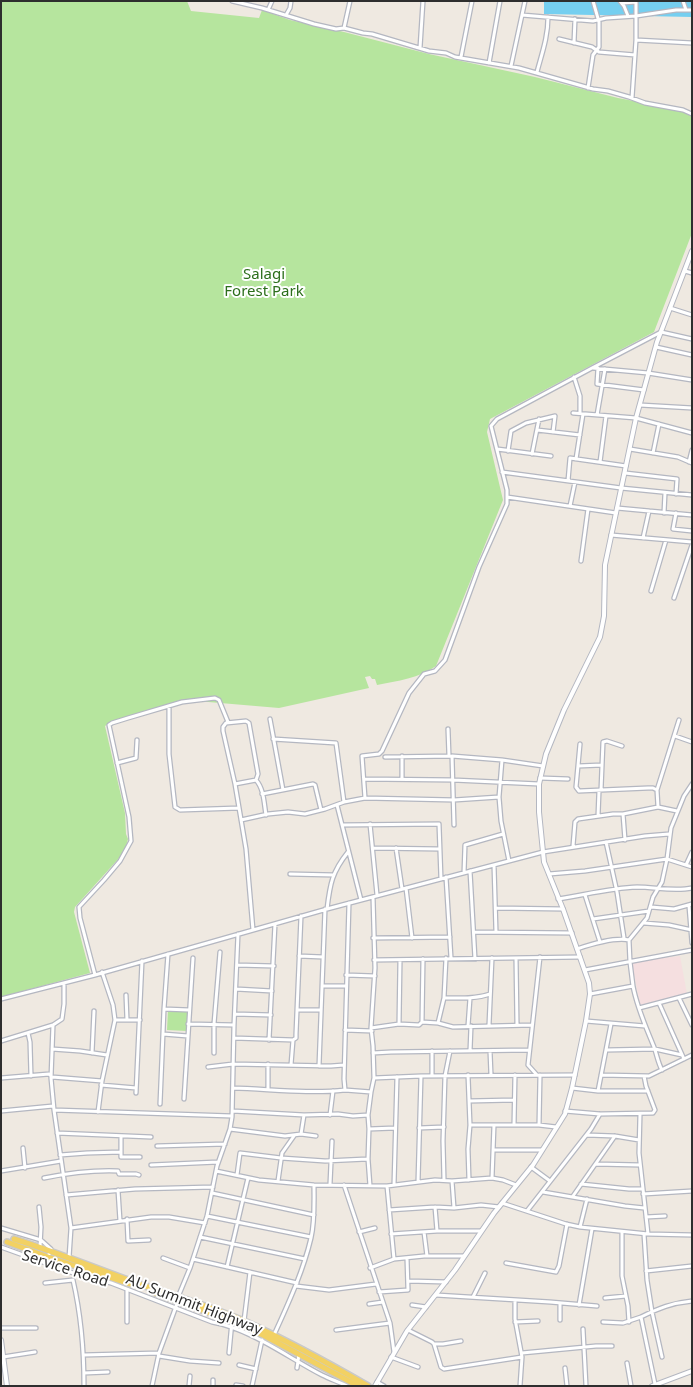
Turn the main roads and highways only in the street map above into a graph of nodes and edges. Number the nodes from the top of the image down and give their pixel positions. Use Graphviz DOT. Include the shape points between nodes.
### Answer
graph roads {
  1 [pos="16,1240"];
  2 [pos="8,1242"];
  3 [pos="178,1299"];
  4 [pos="358,1386"];
  5 [pos="368,1386"];
  1 -- 3 [label="main road, AU Summit Highway"];
  2 -- 3 [label="main road, AU Summit Highway"];
  3 -- 4 [label="main road, AU Summit Highway" via="263,1335"];
  3 -- 5 [label="main road, AU Summit Highway" via="244,1322"];
}
